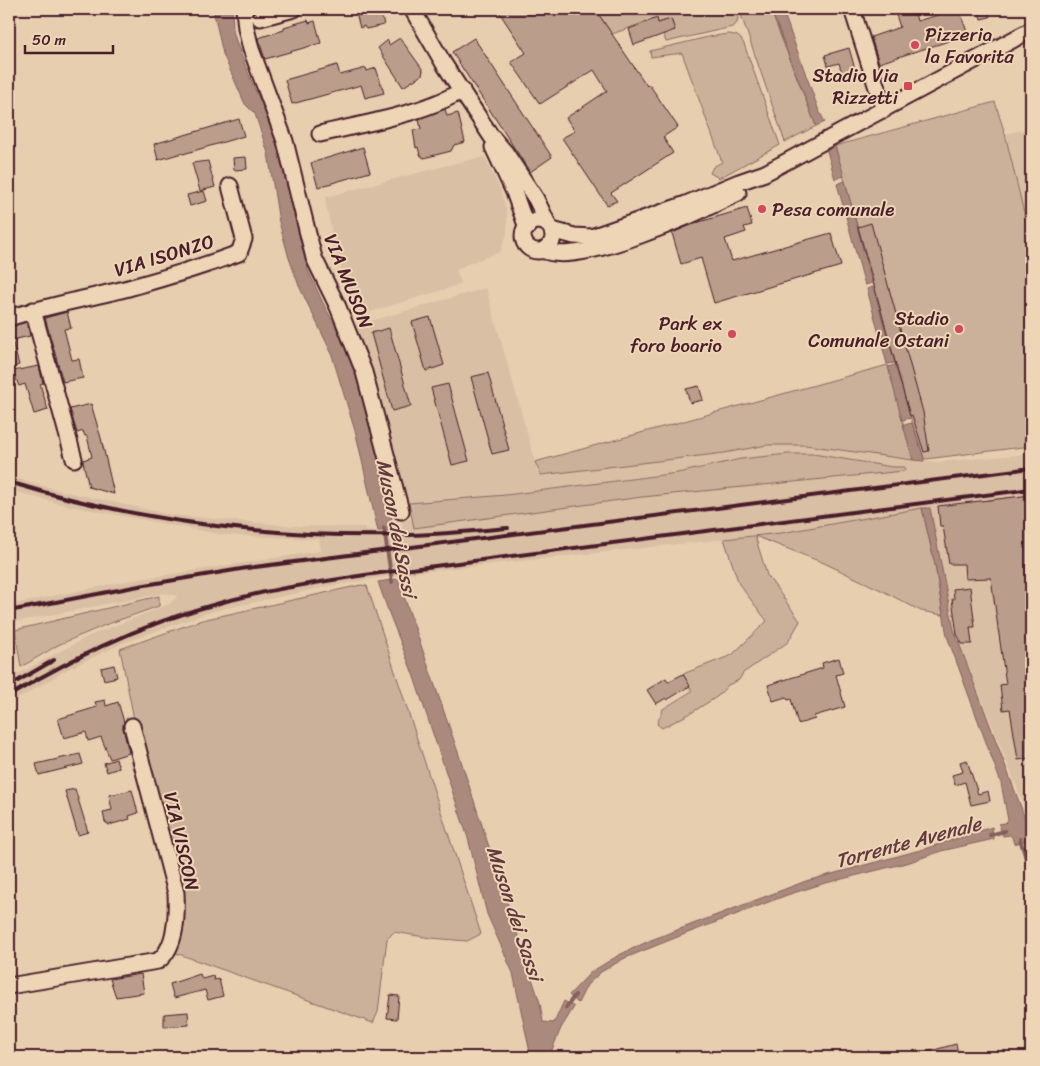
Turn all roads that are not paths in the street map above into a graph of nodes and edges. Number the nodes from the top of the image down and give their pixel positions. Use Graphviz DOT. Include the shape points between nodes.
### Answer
graph roads {
  1 [pos="244,9"];
  2 [pos="294,9"];
  3 [pos="412,9"];
  4 [pos="852,9"];
  5 [pos="260,18"];
  6 [pos="1031,30"];
  7 [pos="462,90"];
  8 [pos="884,110"];
  9 [pos="320,134"];
  10 [pos="491,136"];
  11 [pos="765,173"];
  12 [pos="230,186"];
  13 [pos="647,218"];
  14 [pos="527,228"];
  15 [pos="551,228"];
  16 [pos="577,237"];
  17 [pos="624,240"];
  18 [pos="542,250"];
  19 [pos="33,310"];
  20 [pos="9,318"];
  21 [pos="74,459"];
  22 [pos="401,511"];
  23 [pos="132,726"];
  24 [pos="9,986"];
  1 -- 22 [label="street, VIA MUSON" via="251,49 285,140 314,258 364,372"];
  2 -- 5 [label="street"];
  3 -- 7 [label="street"];
  4 -- 8 [label="street"];
  6 -- 8 [label="street"];
  7 -- 9 [label="street" via="454,96 400,115"];
  7 -- 10 [label="street"];
  8 -- 11 [label="street"];
  10 -- 14 [label="street"];
  10 -- 15 [label="street" via="536,199"];
  11 -- 13 [label="street"];
  11 -- 17 [label="street" via="747,188 723,200"];
  12 -- 19 [label="street, VIA ISONZO" via="244,239 239,253 132,287"];
  13 -- 16 [label="street" via="591,237"];
  13 -- 17 [label="street" via="641,226 626,232"];
  14 -- 15 [label="street" via="539,221"];
  14 -- 18 [label="street" via="524,238 528,246 536,251"];
  15 -- 16 [label="street"];
  15 -- 18 [label="street" via="552,243"];
  16 -- 17 [label="street" via="586,242 619,235"];
  17 -- 18 [label="street" via="572,254"];
  19 -- 20 [label="street, VIA ISONZO"];
  19 -- 21 [label="street"];
  23 -- 24 [label="street, VIA VISCON" via="176,893 177,917 164,956 158,961"];
}
